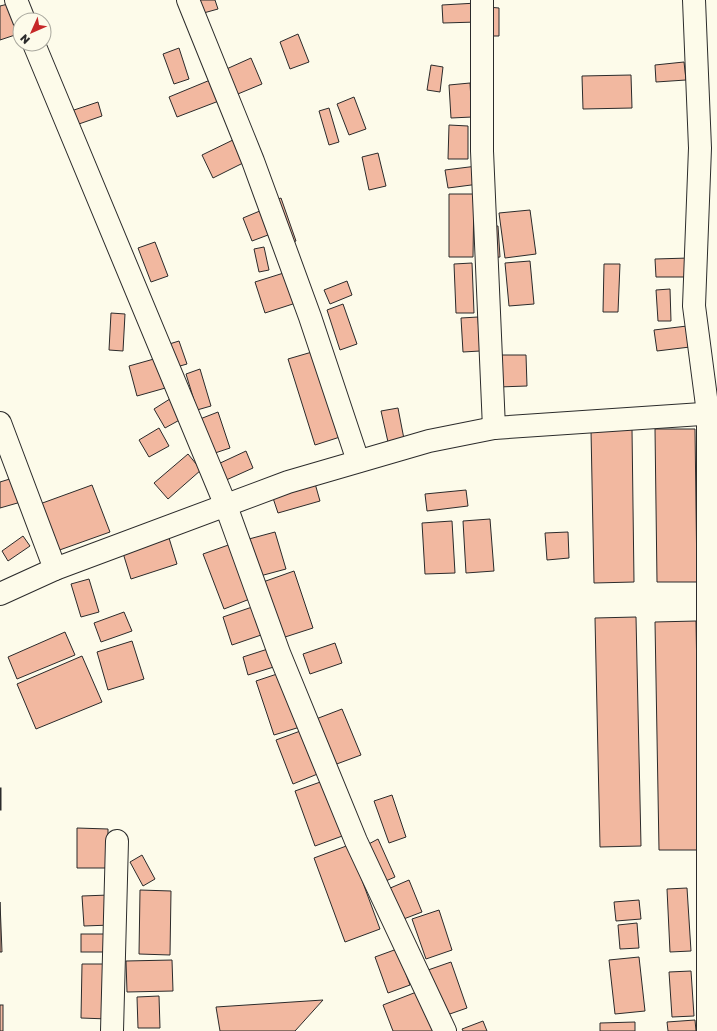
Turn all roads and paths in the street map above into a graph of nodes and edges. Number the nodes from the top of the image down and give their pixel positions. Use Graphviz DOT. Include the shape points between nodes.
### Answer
graph roads {
  1 [pos="16,0"];
  2 [pos="188,0"];
  3 [pos="482,0"];
  4 [pos="694,0"];
  5 [pos="21,12"];
  6 [pos="37,52"];
  7 [pos="712,413"];
  8 [pos="0,423"];
  9 [pos="494,428"];
  10 [pos="358,461"];
  11 [pos="226,506"];
  12 [pos="55,569"];
  13 [pos="0,594"];
  14 [pos="117,841"];
  15 [pos="112,1031"];
  16 [pos="444,1031"];
  17 [pos="708,1031"];
  1 -- 5 [label="street"];
  2 -- 10 [label="street" via="253,161 310,317"];
  3 -- 9 [label="street" via="482,158"];
  4 -- 7 [label="street" via="700,148 694,306"];
  6 -- 11 [label="street"];
  7 -- 9 [label="street"];
  7 -- 17 [label="street"];
  8 -- 12 [label="street"];
  9 -- 10 [label="street" via="429,441"];
  10 -- 11 [label="street" via="288,482"];
  11 -- 12 [label="street"];
  11 -- 16 [label="street" via="279,652 356,841"];
  12 -- 13 [label="street"];
  14 -- 15 [label="street"];
}
